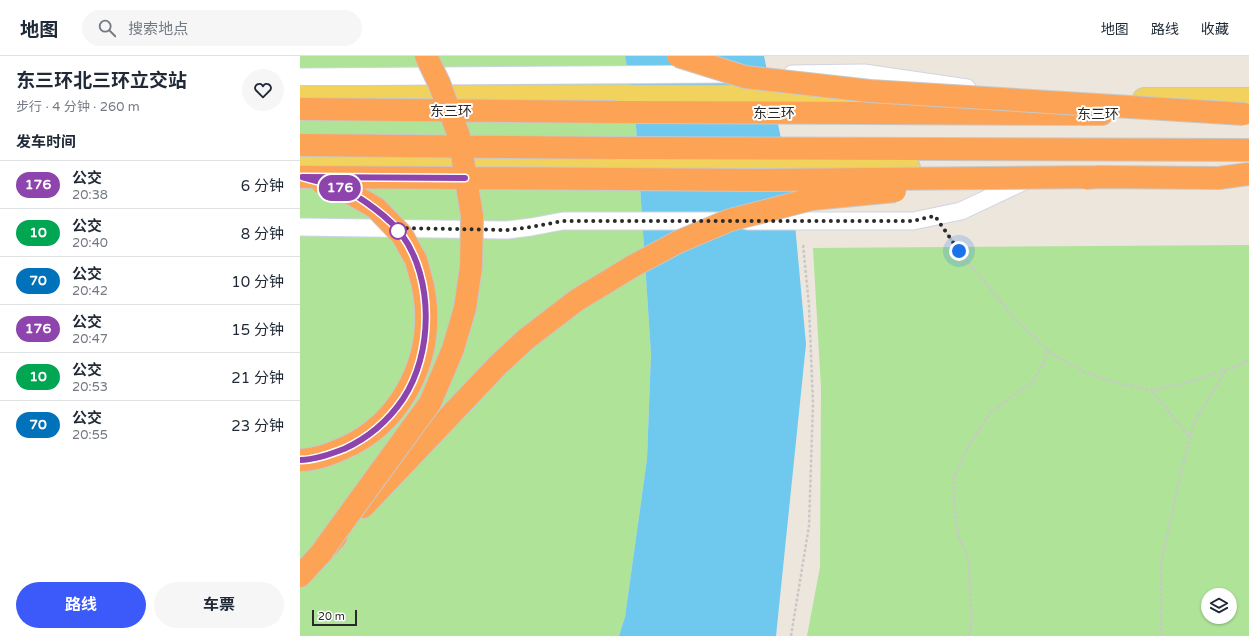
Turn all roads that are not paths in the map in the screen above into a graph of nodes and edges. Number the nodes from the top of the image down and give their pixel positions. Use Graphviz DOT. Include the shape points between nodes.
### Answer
graph roads {
  1 [pos="426,56"];
  2 [pos="678,56"];
  3 [pos="300,77"];
  4 [pos="300,96"];
  5 [pos="1042,98"];
  6 [pos="300,109"];
  7 [pos="1247,109"];
  8 [pos="300,145"];
  9 [pos="1249,150"];
  10 [pos="1052,169"];
  11 [pos="1249,169"];
  12 [pos="301,173"];
  13 [pos="1249,174"];
  14 [pos="1099,176"];
  15 [pos="300,227"];
  16 [pos="300,460"];
  17 [pos="323,550"];
  18 [pos="300,576"];
  1 -- 17 [label="highway, bridge" via="439,83 458,136 472,216 471,267 465,308 454,349 430,403"];
  2 -- 7 [label="highway, bridge" via="745,77 862,90"];
  3 -- 5 [label="street, bridge" via="864,73"];
  4 -- 5 [label="main road"];
  5 -- 7 [label="main road"];
  6 -- 7 [label="highway, 东三环, bridge" via="1014,114"];
  8 -- 9 [label="highway, bridge"];
  10 -- 11 [label="main road"];
  10 -- 12 [label="main road" via="627,167"];
  10 -- 15 [label="street, bridge" via="961,211 912,221 563,221 507,230"];
  12 -- 14 [label="highway, bridge" via="767,180"];
  12 -- 16 [label="highway, bridge" via="343,189 376,208 402,235 416,260 426,310 425,335 419,366 404,398 389,417 352,445 331,454"];
  13 -- 14 [label="highway, bridge" via="1220,178"];
  14 -- 17 [label="highway, bridge" via="812,199 730,220 678,242 577,300 526,339 460,404"];
  17 -- 18 [label="highway"];
}
